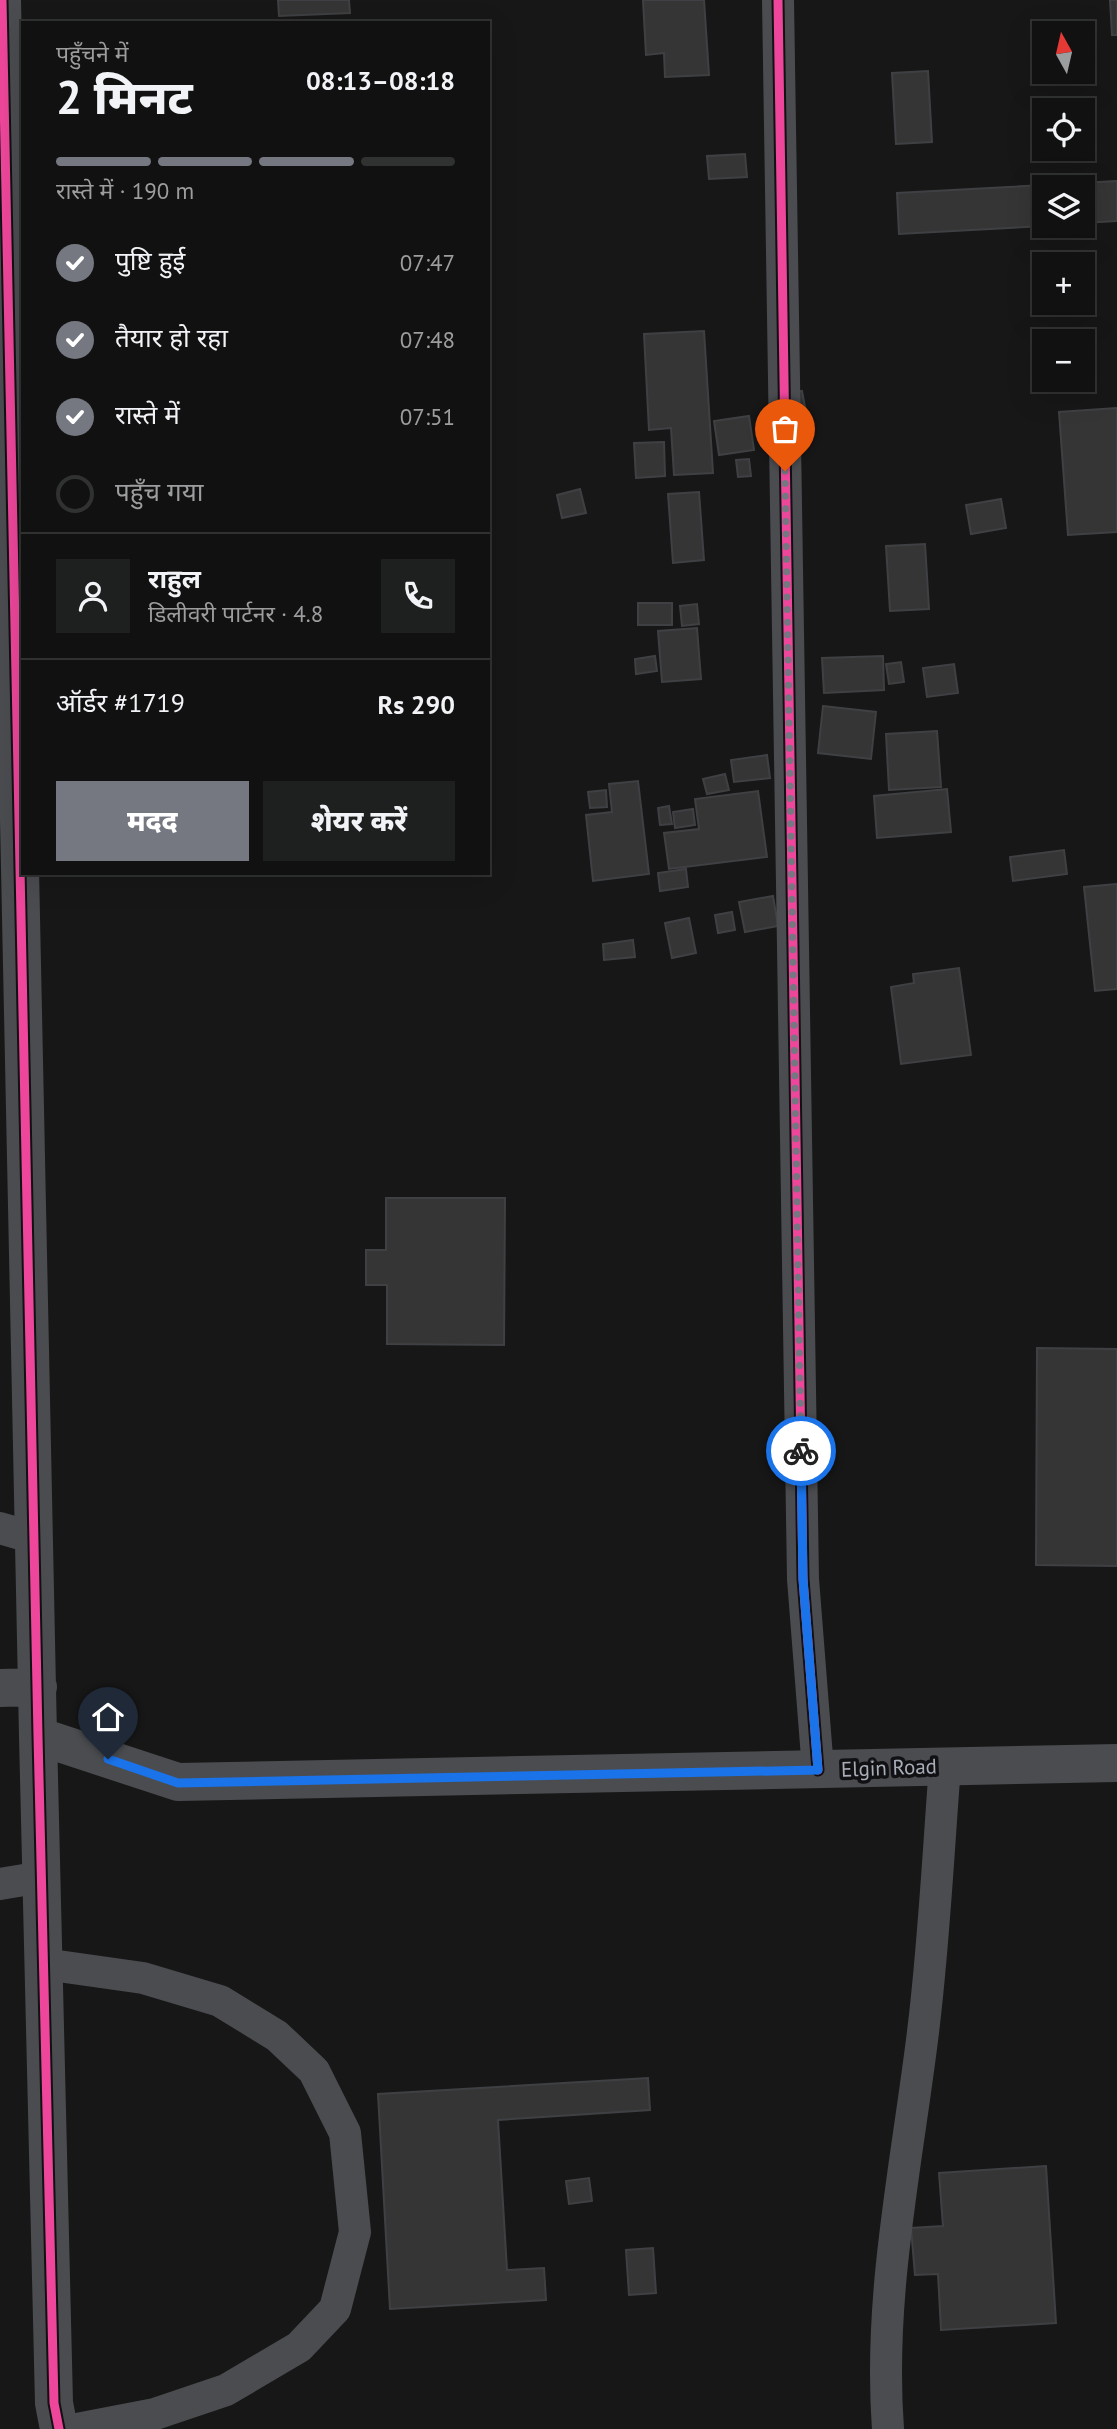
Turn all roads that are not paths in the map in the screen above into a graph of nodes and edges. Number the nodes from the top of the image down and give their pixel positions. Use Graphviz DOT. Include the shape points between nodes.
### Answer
graph roads {
  1 [pos="778,0"];
  2 [pos="1,4"];
  3 [pos="3,210"];
  4 [pos="4,303"];
  5 [pos="9,731"];
  6 [pos="17,1533"];
  7 [pos="0,1688"];
  8 [pos="38,1688"];
  9 [pos="38,1736"];
  10 [pos="1117,1763"];
  11 [pos="945,1766"];
  12 [pos="818,1770"];
  13 [pos="42,1877"];
  14 [pos="0,1884"];
  15 [pos="44,1964"];
  16 [pos="59,2429"];
  17 [pos="77,2429"];
  18 [pos="888,2429"];
  1 -- 12 [label="street" via="803,1565"];
  2 -- 3 [label="street"];
  3 -- 4 [label="street"];
  4 -- 5 [label="street"];
  5 -- 6 [label="street"];
  6 -- 8 [label="street"];
  7 -- 8 [label="street"];
  8 -- 9 [label="street"];
  9 -- 12 [label="street, Elgin Road" via="178,1783"];
  9 -- 13 [label="street"];
  10 -- 11 [label="street, Elgin Road"];
  11 -- 12 [label="street, Elgin Road"];
  11 -- 18 [label="street" via="923,2030 890,2262 885,2386"];
  13 -- 14 [label="street"];
  13 -- 15 [label="street"];
  15 -- 16 [label="street" via="54,2403"];
  15 -- 17 [label="street" via="143,1978 220,2001 277,2036 314,2071 345,2133 355,2232 335,2309 299,2347 226,2390 155,2414"];
}
